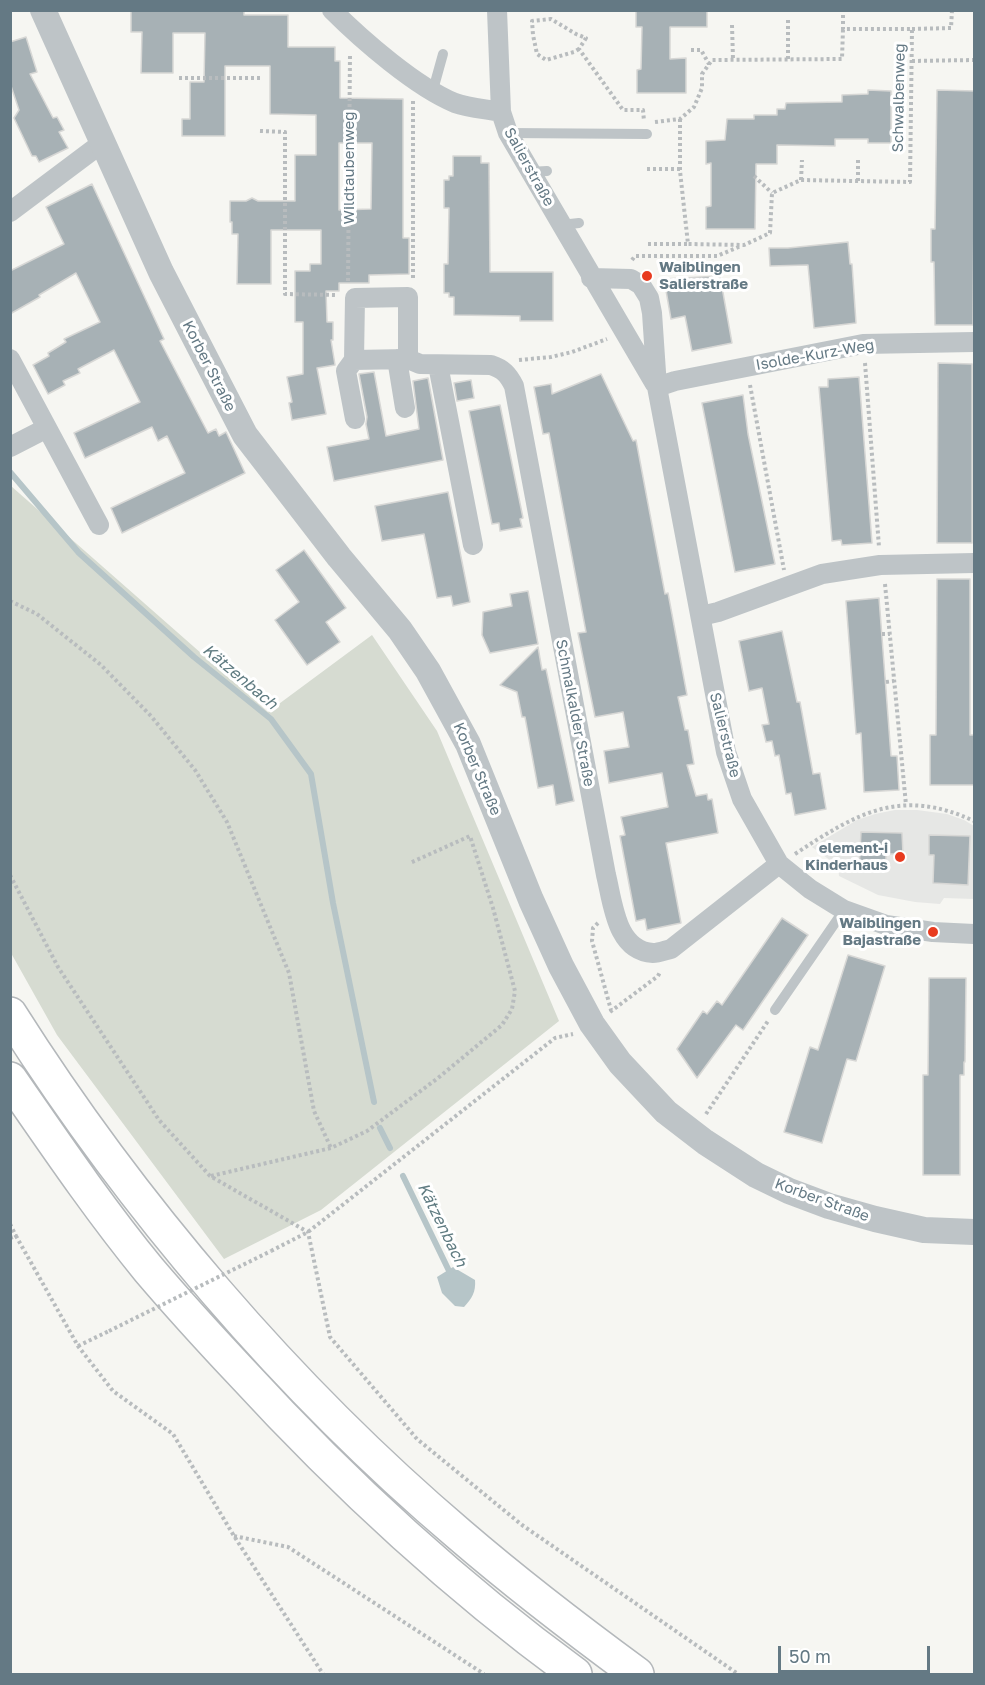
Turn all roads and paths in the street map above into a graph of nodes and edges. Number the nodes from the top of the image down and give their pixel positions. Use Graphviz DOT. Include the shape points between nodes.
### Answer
graph roads {
  1 [pos="43,10"];
  2 [pos="332,10"];
  3 [pos="497,10"];
  4 [pos="843,10"];
  5 [pos="952,10"];
  6 [pos="788,20"];
  7 [pos="732,25"];
  8 [pos="843,28"];
  9 [pos="912,29"];
  10 [pos="356,34"];
  11 [pos="579,49"];
  12 [pos="691,50"];
  13 [pos="443,54"];
  14 [pos="733,59"];
  15 [pos="788,59"];
  16 [pos="975,60"];
  17 [pos="912,61"];
  18 [pos="709,64"];
  19 [pos="179,78"];
  20 [pos="260,78"];
  21 [pos="425,85"];
  22 [pos="501,112"];
  23 [pos="680,119"];
  24 [pos="633,122"];
  25 [pos="644,122"];
  26 [pos="260,130"];
  27 [pos="508,134"];
  28 [pos="647,134"];
  29 [pos="102,143"];
  30 [pos="858,157"];
  31 [pos="802,160"];
  32 [pos="647,169"];
  33 [pos="680,169"];
  34 [pos="754,176"];
  35 [pos="801,180"];
  36 [pos="858,181"];
  37 [pos="772,192"];
  38 [pos="10,212"];
  39 [pos="648,244"];
  40 [pos="688,244"];
  41 [pos="744,245"];
  42 [pos="634,256"];
  43 [pos="591,278"];
  44 [pos="351,297"];
  45 [pos="408,297"];
  46 [pos="623,330"];
  47 [pos="975,342"];
  48 [pos="863,344"];
  49 [pos="10,359"];
  50 [pos="402,359"];
  51 [pos="354,360"];
  52 [pos="438,365"];
  53 [pos="502,369"];
  54 [pos="657,387"];
  55 [pos="751,392"];
  56 [pos="405,408"];
  57 [pos="355,419"];
  58 [pos="47,428"];
  59 [pos="10,447"];
  60 [pos="99,525"];
  61 [pos="473,545"];
  62 [pos="975,563"];
  63 [pos="882,565"];
  64 [pos="786,586"];
  65 [pos="10,601"];
  66 [pos="701,616"];
  67 [pos="882,634"];
  68 [pos="890,634"];
  69 [pos="894,681"];
  70 [pos="886,682"];
  71 [pos="906,804"];
  72 [pos="975,821"];
  73 [pos="799,851"];
  74 [pos="410,863"];
  75 [pos="779,864"];
  76 [pos="10,875"];
  77 [pos="844,910"];
  78 [pos="616,917"];
  79 [pos="975,934"];
  80 [pos="658,976"];
  81 [pos="775,1010"];
  82 [pos="10,1014"];
  83 [pos="592,1024"];
  84 [pos="10,1079"];
  85 [pos="706,1114"];
  86 [pos="331,1148"];
  87 [pos="210,1176"];
  88 [pos="10,1224"];
  89 [pos="308,1232"];
  90 [pos="975,1232"];
  91 [pos="13,1237"];
  92 [pos="78,1346"];
  93 [pos="234,1536"];
  94 [pos="323,1674"];
  95 [pos="483,1674"];
  96 [pos="575,1674"];
  97 [pos="637,1674"];
  98 [pos="738,1674"];
  1 -- 29 [label="street, Korber Straße"];
  2 -- 10 [label="street"];
  3 -- 22 [label="street, Salierstraße"];
  4 -- 8 [label="path"];
  5 -- 9 [label="path" via="951,28"];
  6 -- 15 [label="path"];
  7 -- 14 [label="path"];
  8 -- 9 [label="path, Schwalbenweg"];
  8 -- 15 [label="path" via="842,59"];
  9 -- 17 [label="path, Schwalbenweg"];
  10 -- 21 [label="street"];
  10 -- 44 [label="path, Wildtaubenweg" via="350,45"];
  11 -- 11 [label="path" via="586,38 551,19 532,21 537,54 546,60"];
  11 -- 25 [label="path" via="623,110 643,110"];
  12 -- 18 [label="path" via="701,50"];
  13 -- 21 [label="lane"];
  14 -- 15 [label="path"];
  14 -- 18 [label="path" via="712,60"];
  16 -- 17 [label="path"];
  17 -- 36 [label="path, Schwalbenweg" via="910,182"];
  18 -- 23 [label="path" via="702,74 702,88 694,106"];
  19 -- 20 [label="path"];
  21 -- 22 [label="street" via="456,103"];
  21 -- 45 [label="path" via="412,92 413,280"];
  22 -- 27 [label="street, Salierstraße"];
  23 -- 25 [label="path"];
  23 -- 33 [label="path"];
  24 -- 25 [label="path"];
  26 -- 44 [label="path" via="285,132 285,294"];
  27 -- 28 [label="lane"];
  27 -- 43 [label="street, Salierstraße" via="539,171 570,224"];
  29 -- 38 [label="street"];
  29 -- 83 [label="street, Korber Straße" via="161,272 245,435 400,630 444,697 468,744 531,900"];
  30 -- 36 [label="path"];
  31 -- 35 [label="path"];
  32 -- 33 [label="path"];
  33 -- 40 [label="path"];
  34 -- 37 [label="path"];
  35 -- 36 [label="path"];
  35 -- 37 [label="path"];
  37 -- 41 [label="path" via="770,233"];
  39 -- 40 [label="path"];
  40 -- 41 [label="path"];
  41 -- 42 [label="path" via="717,256"];
  43 -- 46 [label="street, Salierstraße"];
  43 -- 54 [label="street, Salierstraße" via="630,279 646,291 652,313"];
  44 -- 45 [label="street"];
  44 -- 51 [label="street"];
  45 -- 50 [label="street"];
  46 -- 53 [label="path" via="572,352 520,359"];
  46 -- 54 [label="street, Salierstraße"];
  47 -- 48 [label="street, Isolde-Kurz-Weg"];
  48 -- 54 [label="street, Isolde-Kurz-Weg"];
  48 -- 63 [label="path"];
  49 -- 58 [label="street"];
  50 -- 51 [label="street"];
  50 -- 52 [label="street"];
  50 -- 56 [label="street"];
  51 -- 57 [label="street" via="346,370"];
  52 -- 53 [label="street" via="481,364"];
  52 -- 61 [label="street"];
  53 -- 78 [label="street, Schmalkalder Straße" via="514,386"];
  54 -- 66 [label="street, Salierstraße"];
  55 -- 64 [label="path"];
  58 -- 59 [label="street"];
  58 -- 60 [label="street"];
  62 -- 63 [label="street"];
  63 -- 64 [label="street" via="822,574"];
  63 -- 68 [label="path"];
  64 -- 66 [label="street"];
  65 -- 86 [label="path" via="37,614 101,665 151,716 195,770 227,822 289,973 314,1111"];
  66 -- 75 [label="street, Salierstraße" via="726,752 742,798"];
  67 -- 68 [label="path"];
  68 -- 69 [label="path"];
  69 -- 70 [label="path"];
  69 -- 71 [label="path"];
  71 -- 72 [label="path" via="948,810"];
  71 -- 73 [label="path" via="850,819"];
  74 -- 86 [label="path" via="470,836 515,991 512,1009 502,1025 438,1078 367,1131"];
  75 -- 77 [label="street, Salierstraße"];
  75 -- 78 [label="street, Schmalkalder Straße" via="671,949 654,953 638,949 621,931"];
  76 -- 87 [label="path" via="58,967 159,1120"];
  77 -- 79 [label="street, Salierstraße" via="886,925"];
  77 -- 81 [label="lane"];
  78 -- 80 [label="path" via="593,927 592,941 612,1010"];
  81 -- 85 [label="path"];
  82 -- 97 [label="highway" via="99,1143 176,1244 319,1402 459,1535 560,1618"];
  83 -- 89 [label="path" via="579,1033 555,1038"];
  83 -- 90 [label="street, Korber Straße" via="620,1063 666,1112 756,1175 829,1206 875,1219 924,1230"];
  84 -- 96 [label="highway" via="149,1269 288,1423 444,1570"];
  86 -- 87 [label="path"];
  87 -- 89 [label="path"];
  88 -- 91 [label="path"];
  89 -- 92 [label="path, bridge"];
  89 -- 98 [label="path" via="330,1337 417,1439 522,1526"];
  91 -- 92 [label="path"];
  92 -- 93 [label="path" via="114,1391 172,1434"];
  93 -- 94 [label="path"];
  93 -- 95 [label="path" via="288,1547"];
}
